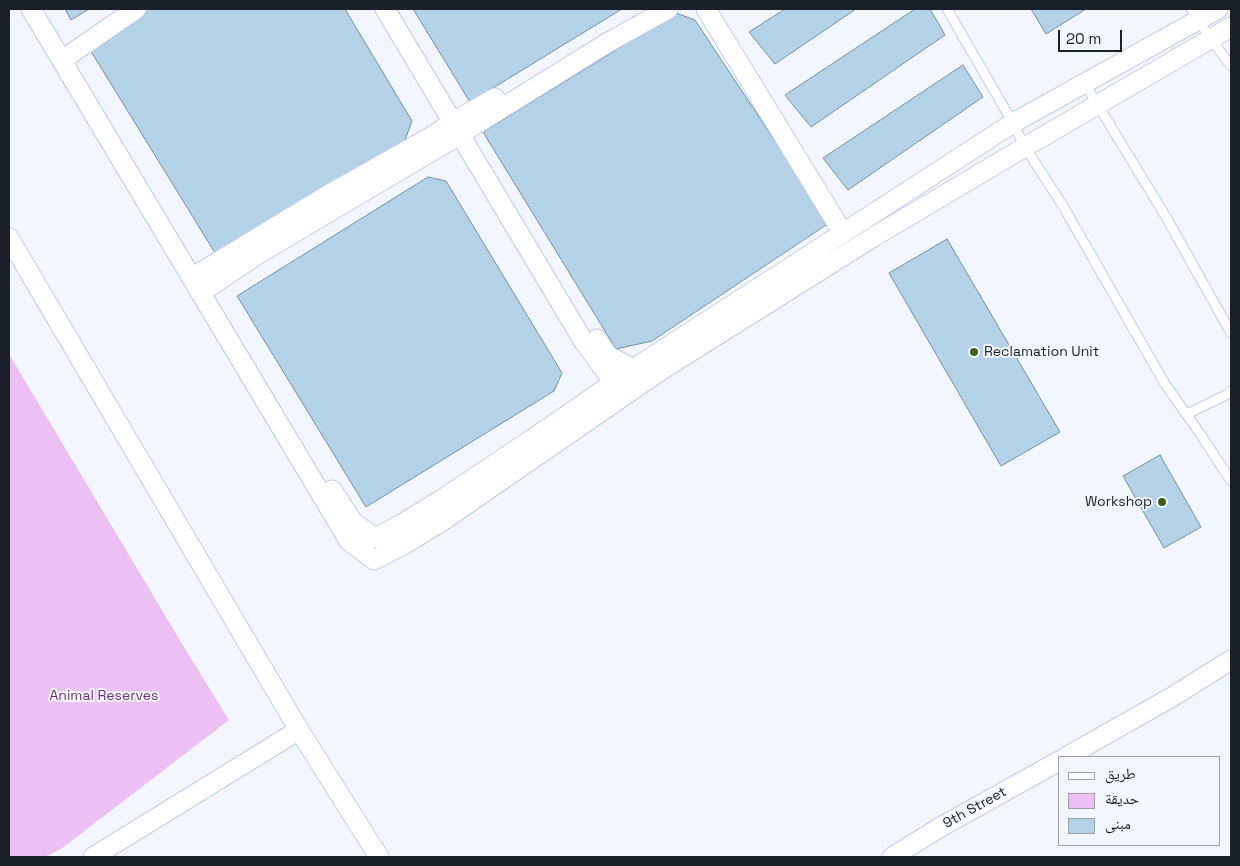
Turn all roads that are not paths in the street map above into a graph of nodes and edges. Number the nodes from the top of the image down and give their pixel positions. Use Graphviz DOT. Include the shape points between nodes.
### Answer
graph roads {
  1 [pos="31,9"];
  2 [pos="42,9"];
  3 [pos="118,9"];
  4 [pos="136,9"];
  5 [pos="385,9"];
  6 [pos="398,9"];
  7 [pos="644,9"];
  8 [pos="668,9"];
  9 [pos="706,9"];
  10 [pos="716,9"];
  11 [pos="947,9"];
  12 [pos="1218,9"];
  13 [pos="1194,15"];
  14 [pos="1231,27"];
  15 [pos="1211,39"];
  16 [pos="63,52"];
  17 [pos="1231,66"];
  18 [pos="1085,84"];
  19 [pos="1098,105"];
  20 [pos="1013,123"];
  21 [pos="461,126"];
  22 [pos="1025,147"];
  23 [pos="848,230"];
  24 [pos="9,238"];
  25 [pos="204,284"];
  26 [pos="1231,333"];
  27 [pos="634,369"];
  28 [pos="616,391"];
  29 [pos="1231,391"];
  30 [pos="1186,414"];
  31 [pos="1231,481"];
  32 [pos="1231,660"];
  33 [pos="299,730"];
  34 [pos="1068,756"];
  35 [pos="1058,762"];
  36 [pos="93,857"];
  37 [pos="379,857"];
  38 [pos="892,857"];
  1 -- 16 [label="street"];
  2 -- 16 [label="street"];
  3 -- 16 [label="street" via="79,32"];
  4 -- 16 [label="street"];
  5 -- 21 [label="street"];
  6 -- 21 [label="street"];
  7 -- 21 [label="street"];
  8 -- 21 [label="street"];
  9 -- 23 [label="street"];
  10 -- 23 [label="street"];
  11 -- 20 [label="lane"];
  12 -- 13 [label="street"];
  13 -- 15 [label="lane"];
  13 -- 18 [label="street"];
  14 -- 15 [label="street"];
  15 -- 17 [label="lane"];
  15 -- 19 [label="street"];
  16 -- 25 [label="street"];
  18 -- 19 [label="lane"];
  18 -- 20 [label="street"];
  19 -- 22 [label="street"];
  19 -- 26 [label="lane"];
  20 -- 22 [label="lane"];
  20 -- 23 [label="street"];
  21 -- 25 [label="street" via="255,256"];
  21 -- 27 [label="street" via="608,356"];
  21 -- 28 [label="street" via="584,342"];
  22 -- 28 [label="street" via="867,241 660,371"];
  22 -- 30 [label="lane"];
  23 -- 27 [label="street"];
  24 -- 33 [label="street"];
  25 -- 28 [label="street" via="348,541 374,560 441,522"];
  27 -- 28 [label="street"];
  29 -- 30 [label="lane"];
  30 -- 31 [label="lane"];
  32 -- 34 [label="street"];
  33 -- 36 [label="street"];
  33 -- 37 [label="street"];
  35 -- 38 [label="street, 9th Street"];
}
